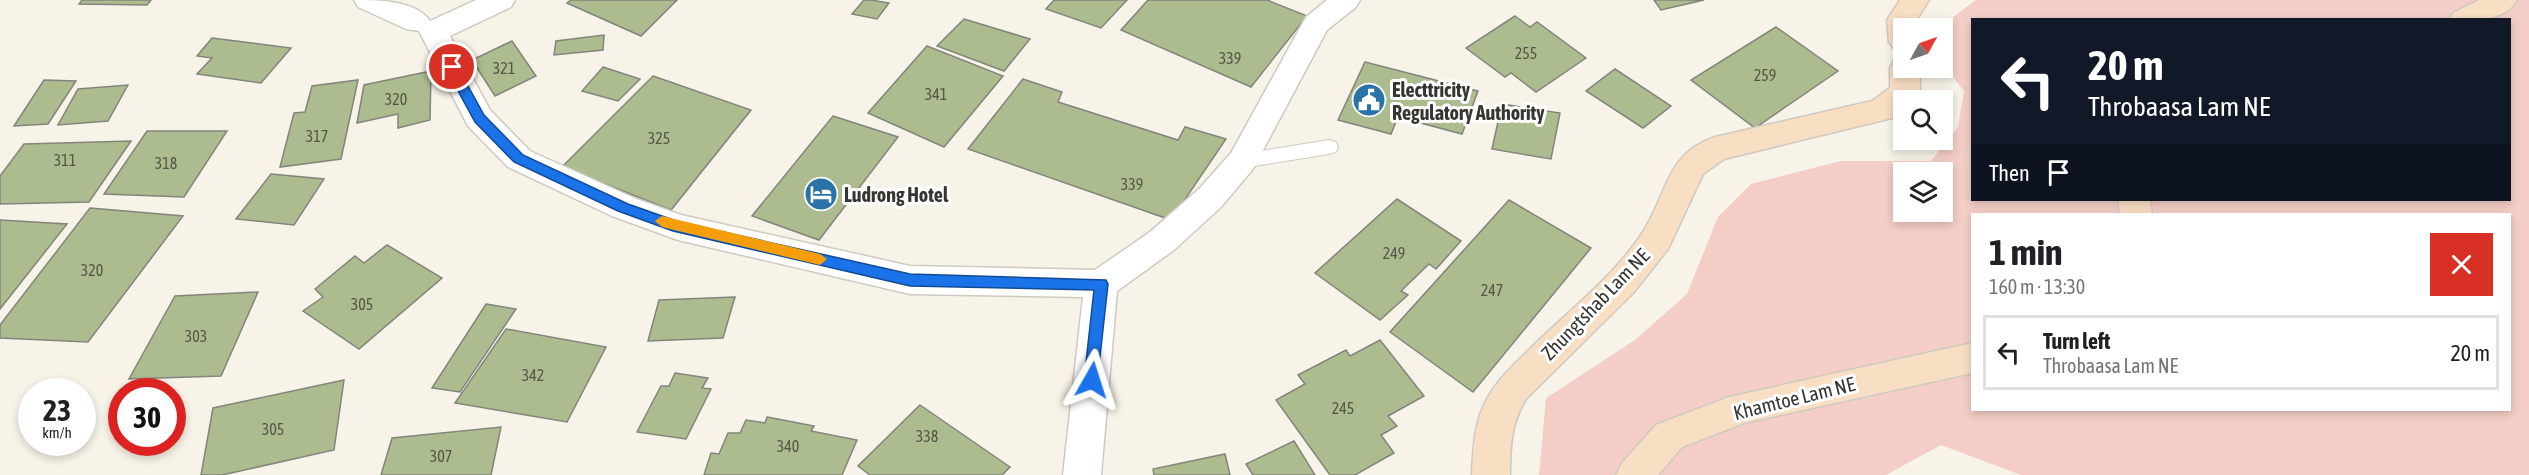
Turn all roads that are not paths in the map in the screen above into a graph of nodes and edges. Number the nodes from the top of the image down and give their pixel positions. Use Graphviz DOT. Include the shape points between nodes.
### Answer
graph roads {
  1 [pos="368,0"];
  2 [pos="501,0"];
  3 [pos="1346,0"];
  4 [pos="1915,0"];
  5 [pos="2504,0"];
  6 [pos="1902,18"];
  7 [pos="2467,18"];
  8 [pos="424,27"];
  9 [pos="1905,78"];
  10 [pos="1329,147"];
  11 [pos="1242,161"];
  12 [pos="1101,284"];
  13 [pos="1971,358"];
  14 [pos="1082,475"];
  15 [pos="1491,475"];
  16 [pos="1635,475"];
  1 -- 8 [label="street"];
  2 -- 8 [label="street"];
  3 -- 11 [label="street" via="1316,24"];
  4 -- 6 [label="main road"];
  5 -- 7 [label="main road"];
  8 -- 12 [label="street" via="479,118 519,159 623,207 678,227 910,280"];
  9 -- 15 [label="main road, Zhungtshab Lam NE" via="1905,93 1881,110 1715,149 1690,166 1656,240 1622,282 1514,388 1499,411 1492,442"];
  10 -- 11 [label="lane"];
  11 -- 12 [label="street" via="1210,198 1162,241"];
  12 -- 14 [label="street"];
  13 -- 16 [label="main road, Khamtoe Lam NE" via="1742,408 1668,436"];
}
